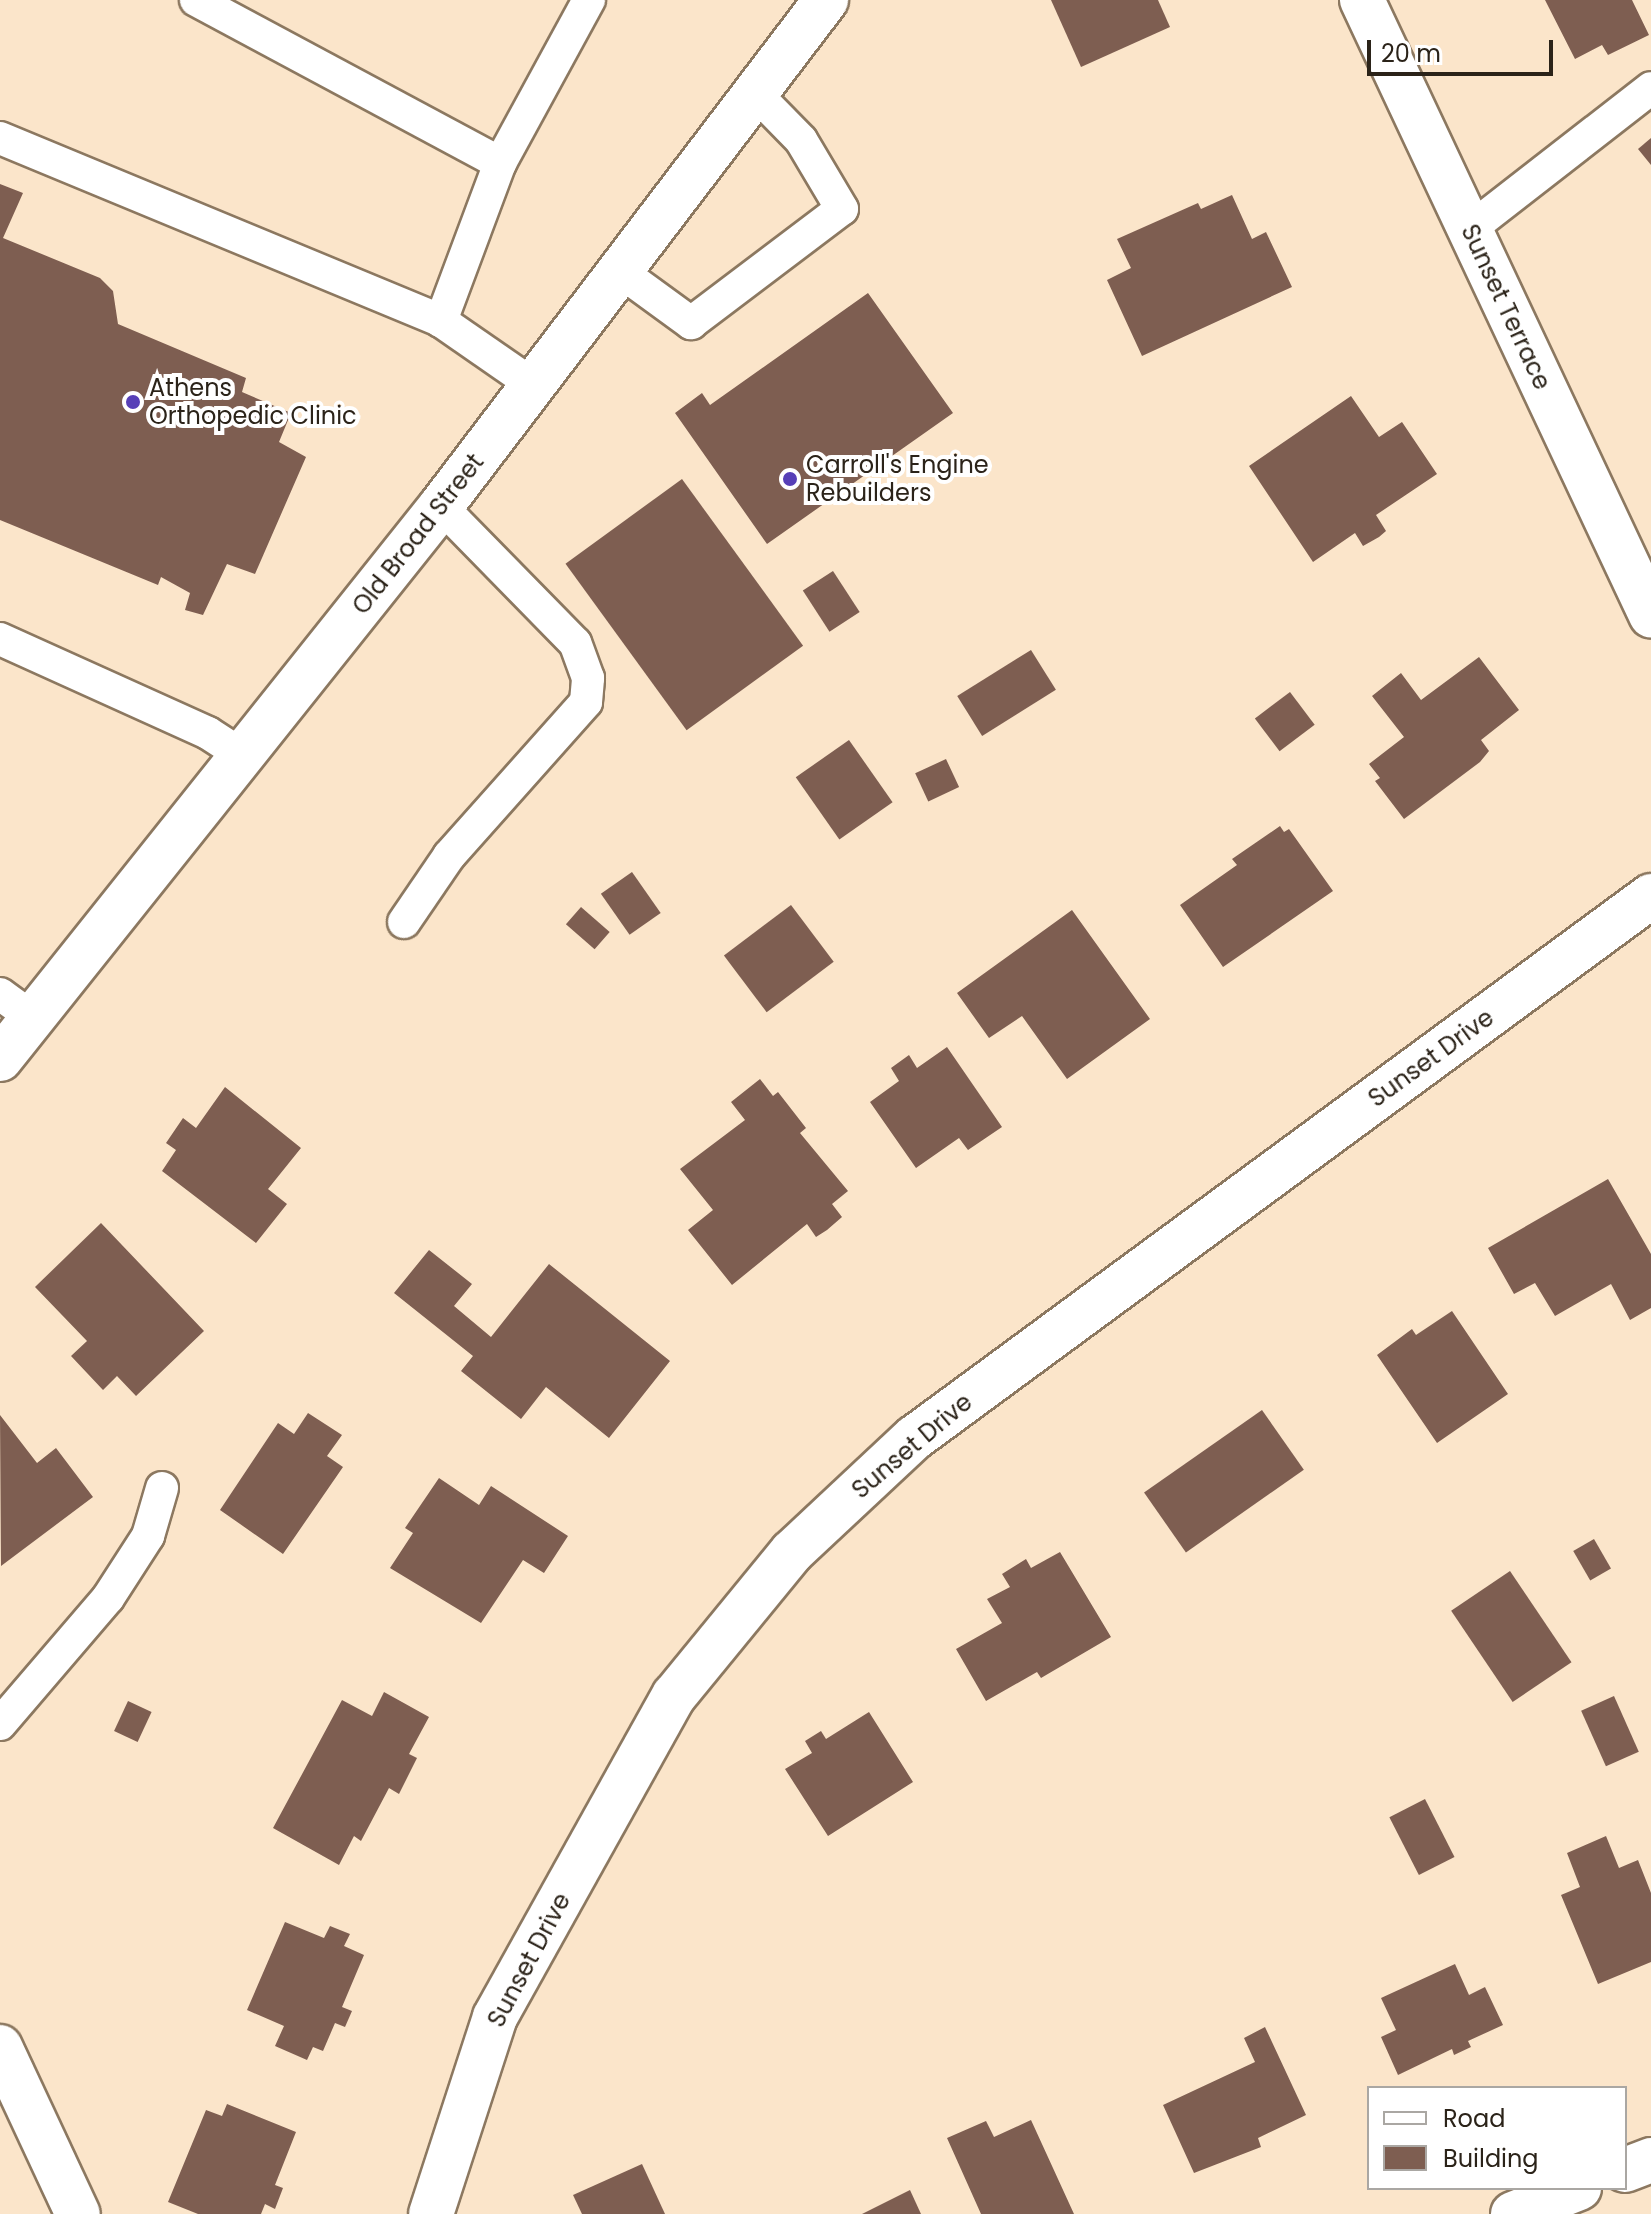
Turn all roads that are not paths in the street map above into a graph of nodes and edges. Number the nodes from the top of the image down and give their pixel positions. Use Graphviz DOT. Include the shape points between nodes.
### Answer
graph roads {
  1 [pos="196,0"];
  2 [pos="589,0"];
  3 [pos="826,0"];
  4 [pos="1362,0"];
  5 [pos="1651,88"];
  6 [pos="755,93"];
  7 [pos="0,138"];
  8 [pos="500,163"];
  9 [pos="1470,229"];
  10 [pos="621,272"];
  11 [pos="441,321"];
  12 [pos="535,386"];
  13 [pos="441,506"];
  14 [pos="1651,615"];
  15 [pos="0,639"];
  16 [pos="242,755"];
  17 [pos="1651,896"];
  18 [pos="404,922"];
  19 [pos="16,1006"];
  20 [pos="0,1059"];
  21 [pos="162,1488"];
  22 [pos="0,1724"];
  23 [pos="0,2047"];
  24 [pos="1651,2160"];
  25 [pos="1627,2169"];
  26 [pos="1574,2190"];
  27 [pos="78,2214"];
  28 [pos="431,2214"];
  29 [pos="1513,2214"];
  1 -- 8 [label="lane"];
  2 -- 8 [label="lane"];
  3 -- 6 [label="street, Old Broad Street"];
  4 -- 9 [label="street, Sunset Terrace"];
  5 -- 9 [label="lane"];
  6 -- 10 [label="street, Old Broad Street"];
  6 -- 10 [label="lane" via="801,140 842,209 691,323"];
  7 -- 11 [label="lane"];
  8 -- 11 [label="lane"];
  9 -- 14 [label="street, Sunset Terrace"];
  10 -- 12 [label="street, Old Broad Street"];
  11 -- 12 [label="lane"];
  12 -- 13 [label="street, Old Broad Street"];
  13 -- 16 [label="street, Old Broad Street"];
  13 -- 18 [label="lane" via="575,643 588,678 586,702 449,856"];
  15 -- 16 [label="lane" via="208,733"];
  16 -- 19 [label="street, Old Broad Street"];
  17 -- 28 [label="street, Sunset Drive" via="914,1438 792,1552 674,1696 495,2017"];
  19 -- 20 [label="street, Old Broad Street"];
  21 -- 22 [label="lane" via="148,1536 108,1598"];
  23 -- 27 [label="street"];
  24 -- 25 [label="street"];
  26 -- 29 [label="street"];
}
